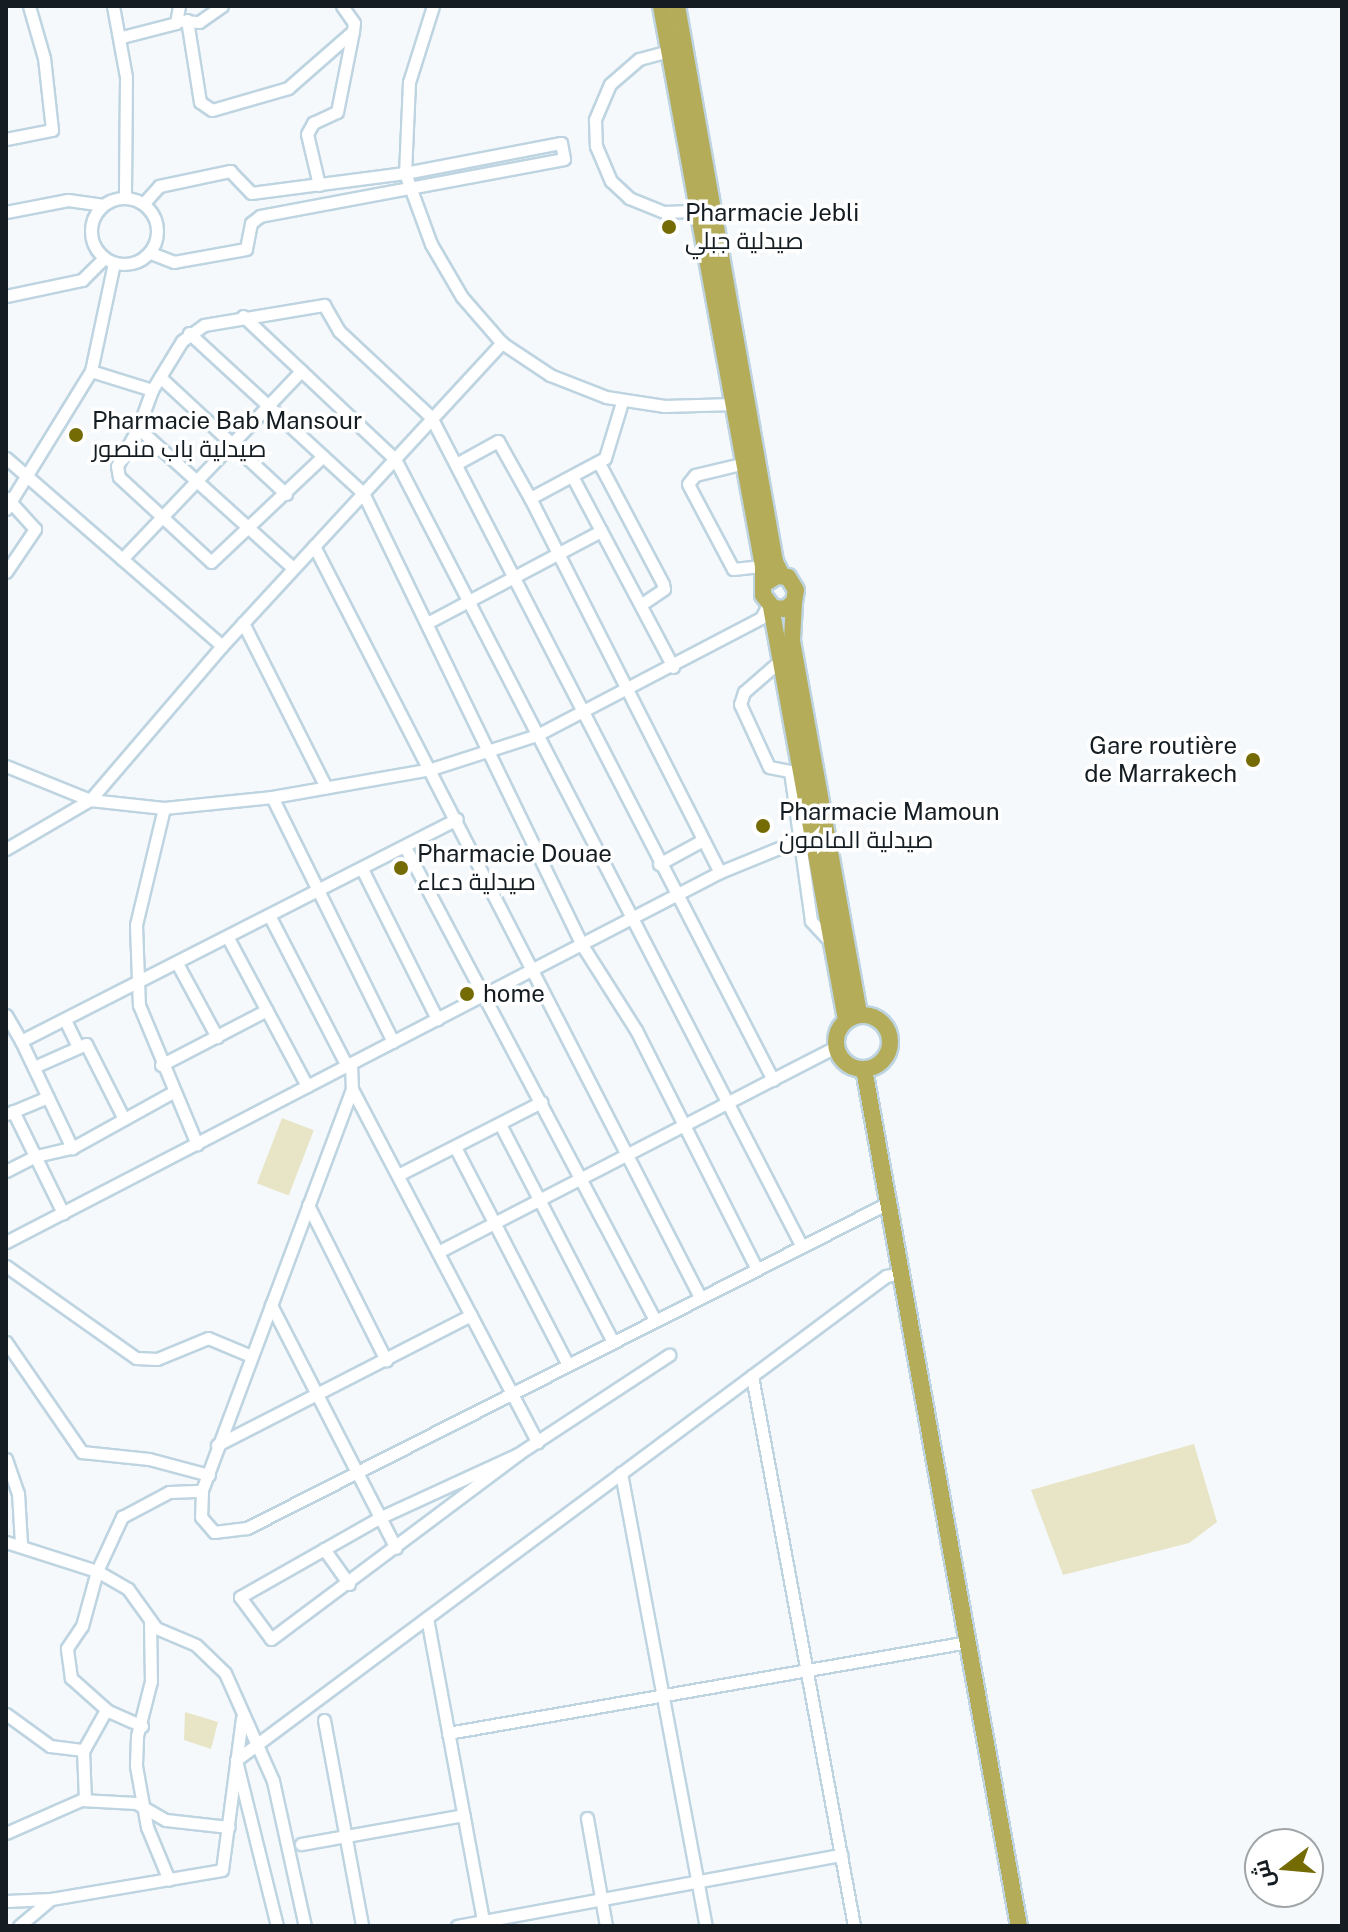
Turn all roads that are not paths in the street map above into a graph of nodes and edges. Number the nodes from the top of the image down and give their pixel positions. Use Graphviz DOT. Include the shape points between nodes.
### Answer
graph roads {
  1 [pos="29,6"];
  2 [pos="113,6"];
  3 [pos="179,6"];
  4 [pos="222,6"];
  5 [pos="342,6"];
  6 [pos="661,6"];
  7 [pos="677,6"];
  8 [pos="431,7"];
  9 [pos="181,22"];
  10 [pos="353,31"];
  11 [pos="122,37"];
  12 [pos="669,51"];
  13 [pos="6,139"];
  14 [pos="405,173"];
  15 [pos="319,185"];
  16 [pos="412,191"];
  17 [pos="125,197"];
  18 [pos="143,204"];
  19 [pos="102,205"];
  20 [pos="698,211"];
  21 [pos="6,212"];
  22 [pos="150,253"];
  23 [pos="109,261"];
  24 [pos="6,296"];
  25 [pos="243,316"];
  26 [pos="189,333"];
  27 [pos="502,343"];
  28 [pos="91,371"];
  29 [pos="301,371"];
  30 [pos="160,377"];
  31 [pos="152,390"];
  32 [pos="622,402"];
  33 [pos="734,404"];
  34 [pos="267,405"];
  35 [pos="431,417"];
  36 [pos="138,428"];
  37 [pos="231,442"];
  38 [pos="323,456"];
  39 [pos="6,458"];
  40 [pos="395,459"];
  41 [pos="599,463"];
  42 [pos="745,463"];
  43 [pos="456,464"];
  44 [pos="572,476"];
  45 [pos="29,478"];
  46 [pos="196,478"];
  47 [pos="363,493"];
  48 [pos="286,494"];
  49 [pos="530,498"];
  50 [pos="8,503"];
  51 [pos="160,517"];
  52 [pos="250,529"];
  53 [pos="601,531"];
  54 [pos="314,546"];
  55 [pos="556,556"];
  56 [pos="122,559"];
  57 [pos="763,566"];
  58 [pos="293,568"];
  59 [pos="6,572"];
  60 [pos="782,576"];
  61 [pos="516,578"];
  62 [pos="764,584"];
  63 [pos="469,602"];
  64 [pos="794,602"];
  65 [pos="642,604"];
  66 [pos="770,606"];
  67 [pos="243,623"];
  68 [pos="427,623"];
  69 [pos="222,646"];
  70 [pos="783,658"];
  71 [pos="673,667"];
  72 [pos="628,688"];
  73 [pos="580,711"];
  74 [pos="537,735"];
  75 [pos="492,753"];
  76 [pos="6,766"];
  77 [pos="431,769"];
  78 [pos="326,787"];
  79 [pos="272,797"];
  80 [pos="90,800"];
  81 [pos="164,808"];
  82 [pos="457,819"];
  83 [pos="806,835"];
  84 [pos="701,841"];
  85 [pos="405,847"];
  86 [pos="6,849"];
  87 [pos="659,864"];
  88 [pos="362,869"];
  89 [pos="720,872"];
  90 [pos="317,892"];
  91 [pos="675,896"];
  92 [pos="270,917"];
  93 [pos="631,919"];
  94 [pos="228,938"];
  95 [pos="582,945"];
  96 [pos="178,965"];
  97 [pos="535,968"];
  98 [pos="138,985"];
  99 [pos="483,995"];
  100 [pos="267,1010"];
  101 [pos="6,1015"];
  102 [pos="852,1017"];
  103 [pos="437,1019"];
  104 [pos="65,1020"];
  105 [pos="217,1037"];
  106 [pos="21,1041"];
  107 [pos="393,1042"];
  108 [pos="77,1045"];
  109 [pos="836,1047"];
  110 [pos="161,1065"];
  111 [pos="349,1065"];
  112 [pos="34,1067"];
  113 [pos="870,1067"];
  114 [pos="773,1080"];
  115 [pos="307,1086"];
  116 [pos="352,1089"];
  117 [pos="173,1092"];
  118 [pos="48,1097"];
  119 [pos="541,1102"];
  120 [pos="727,1104"];
  121 [pos="9,1113"];
  122 [pos="124,1119"];
  123 [pos="500,1124"];
  124 [pos="683,1125"];
  125 [pos="197,1144"];
  126 [pos="455,1147"];
  127 [pos="72,1148"];
  128 [pos="629,1154"];
  129 [pos="36,1156"];
  130 [pos="6,1171"];
  131 [pos="398,1175"];
  132 [pos="582,1178"];
  133 [pos="540,1199"];
  134 [pos="888,1203"];
  135 [pos="308,1205"];
  136 [pos="63,1213"];
  137 [pos="494,1223"];
  138 [pos="6,1242"];
  139 [pos="801,1245"];
  140 [pos="438,1252"];
  141 [pos="6,1266"];
  142 [pos="755,1266"];
  143 [pos="901,1273"];
  144 [pos="699,1295"];
  145 [pos="271,1305"];
  146 [pos="471,1315"];
  147 [pos="654,1318"];
  148 [pos="612,1340"];
  149 [pos="6,1342"];
  150 [pos="669,1355"];
  151 [pos="251,1356"];
  152 [pos="386,1360"];
  153 [pos="567,1363"];
  154 [pos="752,1376"];
  155 [pos="511,1392"];
  156 [pos="314,1394"];
  157 [pos="537,1442"];
  158 [pos="217,1445"];
  159 [pos="518,1454"];
  160 [pos="6,1459"];
  161 [pos="354,1473"];
  162 [pos="621,1473"];
  163 [pos="209,1475"];
  164 [pos="202,1491"];
  165 [pos="379,1518"];
  166 [pos="6,1542"];
  167 [pos="21,1544"];
  168 [pos="396,1548"];
  169 [pos="324,1549"];
  170 [pos="97,1571"];
  171 [pos="349,1584"];
  172 [pos="427,1618"];
  173 [pos="150,1620"];
  174 [pos="968,1642"];
  175 [pos="807,1669"];
  176 [pos="663,1694"];
  177 [pos="106,1710"];
  178 [pos="6,1714"];
  179 [pos="242,1718"];
  180 [pos="324,1720"];
  181 [pos="142,1726"];
  182 [pos="448,1733"];
  183 [pos="260,1744"];
  184 [pos="84,1750"];
  185 [pos="236,1760"];
  186 [pos="85,1800"];
  187 [pos="141,1806"];
  188 [pos="463,1815"];
  189 [pos="587,1818"];
  190 [pos="229,1827"];
  191 [pos="6,1833"];
  192 [pos="345,1836"];
  193 [pos="301,1844"];
  194 [pos="841,1855"];
  195 [pos="169,1880"];
  196 [pos="699,1882"];
  197 [pos="51,1899"];
  198 [pos="601,1899"];
  199 [pos="6,1901"];
  200 [pos="483,1924"];
  201 [pos="19,1926"];
  202 [pos="277,1926"];
  203 [pos="305,1926"];
  204 [pos="362,1926"];
  205 [pos="457,1926"];
  206 [pos="606,1926"];
  207 [pos="706,1926"];
  208 [pos="854,1926"];
  209 [pos="1019,1926"];
  1 -- 13 [label="street" via="44,58 52,130"];
  2 -- 11 [label="street"];
  3 -- 9 [label="street"];
  4 -- 9 [label="street" via="199,22"];
  5 -- 10 [label="street" via="354,23"];
  6 -- 12 [label="highway"];
  7 -- 60 [label="highway" via="775,562"];
  8 -- 14 [label="street" via="409,82"];
  9 -- 10 [label="street" via="200,102 212,110 288,88"];
  9 -- 11 [label="street"];
  10 -- 15 [label="street" via="337,112 313,123 307,134"];
  11 -- 17 [label="street" via="129,156"];
  12 -- 20 [label="highway"];
  12 -- 20 [label="street" via="639,59 610,84 598,107 596,146 611,181 629,198 664,212"];
  14 -- 15 [label="street"];
  14 -- 16 [label="street"];
  14 -- 16 [label="street" via="561,143 564,159"];
  15 -- 18 [label="street" via="249,193 230,171 159,186"];
  16 -- 22 [label="street" via="255,217 246,249 174,262"];
  16 -- 27 [label="street" via="431,244 462,297"];
  17 -- 18 [label="street"];
  17 -- 19 [label="street"];
  18 -- 22 [label="street" via="157,232"];
  19 -- 21 [label="street" via="68,200"];
  19 -- 23 [label="street" via="90,232"];
  20 -- 33 [label="highway"];
  22 -- 23 [label="street" via="134,263"];
  23 -- 24 [label="street" via="82,280"];
  23 -- 28 [label="street"];
  25 -- 26 [label="street"];
  25 -- 29 [label="street"];
  25 -- 35 [label="street" via="324,305 339,331"];
  26 -- 30 [label="street"];
  26 -- 34 [label="street"];
  27 -- 32 [label="street" via="550,375"];
  27 -- 35 [label="street"];
  28 -- 31 [label="street"];
  28 -- 45 [label="street"];
  29 -- 34 [label="street"];
  29 -- 40 [label="street"];
  30 -- 31 [label="street"];
  30 -- 37 [label="street"];
  31 -- 36 [label="street"];
  32 -- 33 [label="street"];
  32 -- 41 [label="street" via="611,449"];
  33 -- 42 [label="highway"];
  34 -- 37 [label="street"];
  34 -- 38 [label="street"];
  35 -- 40 [label="street"];
  35 -- 43 [label="street"];
  36 -- 46 [label="street"];
  36 -- 51 [label="street" via="117,472"];
  37 -- 46 [label="street"];
  37 -- 48 [label="street"];
  38 -- 47 [label="street"];
  38 -- 48 [label="street"];
  39 -- 45 [label="street"];
  40 -- 47 [label="street"];
  40 -- 63 [label="street"];
  41 -- 44 [label="street"];
  41 -- 65 [label="street" via="663,584 664,589"];
  42 -- 57 [label="highway"];
  42 -- 57 [label="street" via="695,475 688,484 733,569"];
  43 -- 49 [label="street" via="498,441"];
  43 -- 61 [label="street"];
  44 -- 49 [label="street"];
  44 -- 53 [label="street"];
  45 -- 50 [label="street"];
  45 -- 56 [label="street"];
  46 -- 51 [label="street"];
  46 -- 52 [label="street"];
  47 -- 54 [label="street"];
  47 -- 68 [label="street"];
  48 -- 52 [label="street"];
  49 -- 55 [label="street"];
  50 -- 59 [label="street" via="35,529"];
  51 -- 52 [label="street" via="211,562"];
  51 -- 56 [label="street"];
  52 -- 58 [label="street"];
  53 -- 55 [label="street"];
  53 -- 65 [label="street"];
  54 -- 58 [label="street"];
  54 -- 77 [label="street"];
  55 -- 61 [label="street"];
  55 -- 72 [label="street"];
  56 -- 69 [label="street"];
  57 -- 62 [label="highway"];
  58 -- 67 [label="street"];
  60 -- 62 [label="highway"];
  60 -- 64 [label="highway" via="795,585"];
  61 -- 63 [label="street"];
  61 -- 73 [label="street"];
  62 -- 66 [label="highway"];
  63 -- 68 [label="street"];
  63 -- 74 [label="street"];
  64 -- 66 [label="highway" via="785,609"];
  64 -- 102 [label="highway" via="792,641"];
  65 -- 71 [label="street"];
  66 -- 70 [label="highway"];
  66 -- 71 [label="street" via="761,618"];
  67 -- 69 [label="street"];
  67 -- 78 [label="street"];
  68 -- 75 [label="street"];
  69 -- 80 [label="street"];
  70 -- 83 [label="highway"];
  70 -- 83 [label="street" via="739,700 769,767 790,771"];
  71 -- 72 [label="street"];
  72 -- 73 [label="street"];
  72 -- 84 [label="street"];
  73 -- 74 [label="street"];
  73 -- 87 [label="street"];
  74 -- 75 [label="street"];
  74 -- 93 [label="street"];
  75 -- 77 [label="street"];
  75 -- 95 [label="street"];
  76 -- 80 [label="street"];
  77 -- 78 [label="street"];
  77 -- 82 [label="street"];
  78 -- 79 [label="street"];
  79 -- 81 [label="street"];
  79 -- 90 [label="street"];
  80 -- 81 [label="street"];
  80 -- 86 [label="street"];
  81 -- 98 [label="street" via="138,914"];
  82 -- 85 [label="street"];
  82 -- 97 [label="street"];
  83 -- 89 [label="street"];
  83 -- 102 [label="highway"];
  84 -- 87 [label="street"];
  84 -- 89 [label="street"];
  85 -- 88 [label="street"];
  85 -- 99 [label="street"];
  87 -- 91 [label="street"];
  88 -- 90 [label="street"];
  88 -- 103 [label="street"];
  89 -- 91 [label="street"];
  90 -- 92 [label="street"];
  90 -- 107 [label="street"];
  91 -- 93 [label="street"];
  91 -- 114 [label="street"];
  92 -- 94 [label="street"];
  92 -- 111 [label="street"];
  93 -- 95 [label="street"];
  93 -- 120 [label="street"];
  94 -- 96 [label="street"];
  94 -- 100 [label="street"];
  95 -- 97 [label="street"];
  95 -- 124 [label="street" via="636,1030"];
  96 -- 98 [label="street"];
  96 -- 105 [label="street"];
  97 -- 99 [label="street"];
  97 -- 128 [label="street"];
  98 -- 104 [label="street"];
  98 -- 110 [label="street" via="139,1005"];
  99 -- 103 [label="street"];
  99 -- 119 [label="street"];
  100 -- 105 [label="street"];
  100 -- 115 [label="street"];
  101 -- 106 [label="street"];
  102 -- 109 [label="highway"];
  102 -- 113 [label="highway" via="873,1016 889,1031 888,1053"];
  103 -- 107 [label="street"];
  104 -- 106 [label="street"];
  104 -- 108 [label="street"];
  105 -- 110 [label="street"];
  106 -- 112 [label="street"];
  107 -- 111 [label="street"];
  108 -- 112 [label="street"];
  108 -- 122 [label="street" via="88,1046"];
  109 -- 113 [label="highway" via="848,1064"];
  109 -- 114 [label="street"];
  110 -- 117 [label="street"];
  111 -- 115 [label="street"];
  111 -- 116 [label="street"];
  112 -- 118 [label="street"];
  113 -- 134 [label="highway"];
  114 -- 120 [label="street"];
  115 -- 125 [label="street"];
  116 -- 131 [label="street"];
  116 -- 135 [label="street"];
  117 -- 122 [label="street"];
  117 -- 125 [label="street"];
  118 -- 121 [label="street"];
  118 -- 127 [label="street"];
  119 -- 123 [label="street"];
  119 -- 132 [label="street"];
  120 -- 124 [label="street"];
  120 -- 139 [label="street"];
  121 -- 129 [label="street"];
  122 -- 127 [label="street"];
  123 -- 126 [label="street"];
  123 -- 133 [label="street"];
  124 -- 128 [label="street"];
  124 -- 142 [label="street"];
  125 -- 136 [label="street"];
  126 -- 131 [label="street"];
  126 -- 137 [label="street"];
  127 -- 129 [label="street"];
  128 -- 132 [label="street"];
  128 -- 144 [label="street"];
  129 -- 130 [label="street"];
  129 -- 136 [label="street"];
  131 -- 140 [label="street"];
  132 -- 133 [label="street"];
  132 -- 147 [label="street"];
  133 -- 137 [label="street"];
  133 -- 148 [label="street"];
  134 -- 139 [label="street"];
  134 -- 143 [label="highway"];
  135 -- 145 [label="street"];
  135 -- 152 [label="street"];
  136 -- 138 [label="street"];
  137 -- 140 [label="street"];
  137 -- 153 [label="street"];
  139 -- 142 [label="street"];
  140 -- 146 [label="street"];
  141 -- 151 [label="street" via="136,1358 157,1359 208,1338"];
  142 -- 144 [label="street"];
  143 -- 154 [label="street" via="886,1276"];
  143 -- 174 [label="highway"];
  144 -- 147 [label="street"];
  145 -- 151 [label="street"];
  145 -- 156 [label="street"];
  146 -- 152 [label="street"];
  146 -- 155 [label="street"];
  147 -- 148 [label="street"];
  148 -- 153 [label="street"];
  149 -- 163 [label="street" via="82,1452 149,1459"];
  150 -- 157 [label="street"];
  151 -- 158 [label="street"];
  152 -- 156 [label="street"];
  153 -- 155 [label="street"];
  154 -- 162 [label="street"];
  154 -- 175 [label="street"];
  155 -- 157 [label="street"];
  155 -- 161 [label="street"];
  156 -- 158 [label="street"];
  156 -- 161 [label="street"];
  157 -- 159 [label="street"];
  158 -- 163 [label="street"];
  159 -- 165 [label="street"];
  159 -- 168 [label="street"];
  160 -- 167 [label="street" via="18,1493"];
  161 -- 164 [label="street" via="228,1533 214,1532 201,1517"];
  161 -- 165 [label="street"];
  162 -- 172 [label="street"];
  162 -- 176 [label="street"];
  163 -- 164 [label="street"];
  164 -- 170 [label="street" via="169,1492 122,1517"];
  165 -- 168 [label="street"];
  165 -- 169 [label="street"];
  166 -- 167 [label="street"];
  167 -- 170 [label="street"];
  168 -- 171 [label="street"];
  169 -- 171 [label="street"];
  169 -- 171 [label="street" via="241,1595 268,1639"];
  170 -- 173 [label="street" via="133,1593"];
  170 -- 177 [label="street" via="82,1626 67,1648 66,1668"];
  172 -- 182 [label="street"];
  172 -- 183 [label="street"];
  173 -- 179 [label="street" via="212,1658 231,1683"];
  173 -- 181 [label="street" via="151,1681"];
  174 -- 175 [label="street"];
  174 -- 209 [label="highway"];
  175 -- 176 [label="street"];
  175 -- 194 [label="street"];
  176 -- 182 [label="street"];
  176 -- 196 [label="street"];
  177 -- 181 [label="street"];
  177 -- 184 [label="street"];
  178 -- 184 [label="street" via="52,1747"];
  179 -- 183 [label="street"];
  179 -- 185 [label="street"];
  180 -- 192 [label="street"];
  181 -- 187 [label="street" via="136,1766"];
  182 -- 188 [label="street"];
  183 -- 185 [label="street"];
  183 -- 203 [label="street" via="285,1819"];
  184 -- 186 [label="street"];
  185 -- 190 [label="street"];
  185 -- 202 [label="street"];
  186 -- 187 [label="street"];
  186 -- 191 [label="street"];
  187 -- 190 [label="street" via="166,1820"];
  187 -- 195 [label="street"];
  188 -- 192 [label="street"];
  188 -- 200 [label="street"];
  189 -- 198 [label="street"];
  190 -- 195 [label="street" via="222,1870"];
  192 -- 193 [label="street"];
  192 -- 204 [label="street"];
  194 -- 196 [label="street"];
  194 -- 208 [label="street"];
  195 -- 197 [label="street"];
  196 -- 198 [label="street"];
  196 -- 207 [label="street"];
  197 -- 199 [label="street"];
  197 -- 201 [label="street"];
  198 -- 200 [label="street"];
  198 -- 206 [label="street"];
  200 -- 205 [label="street"];
}
